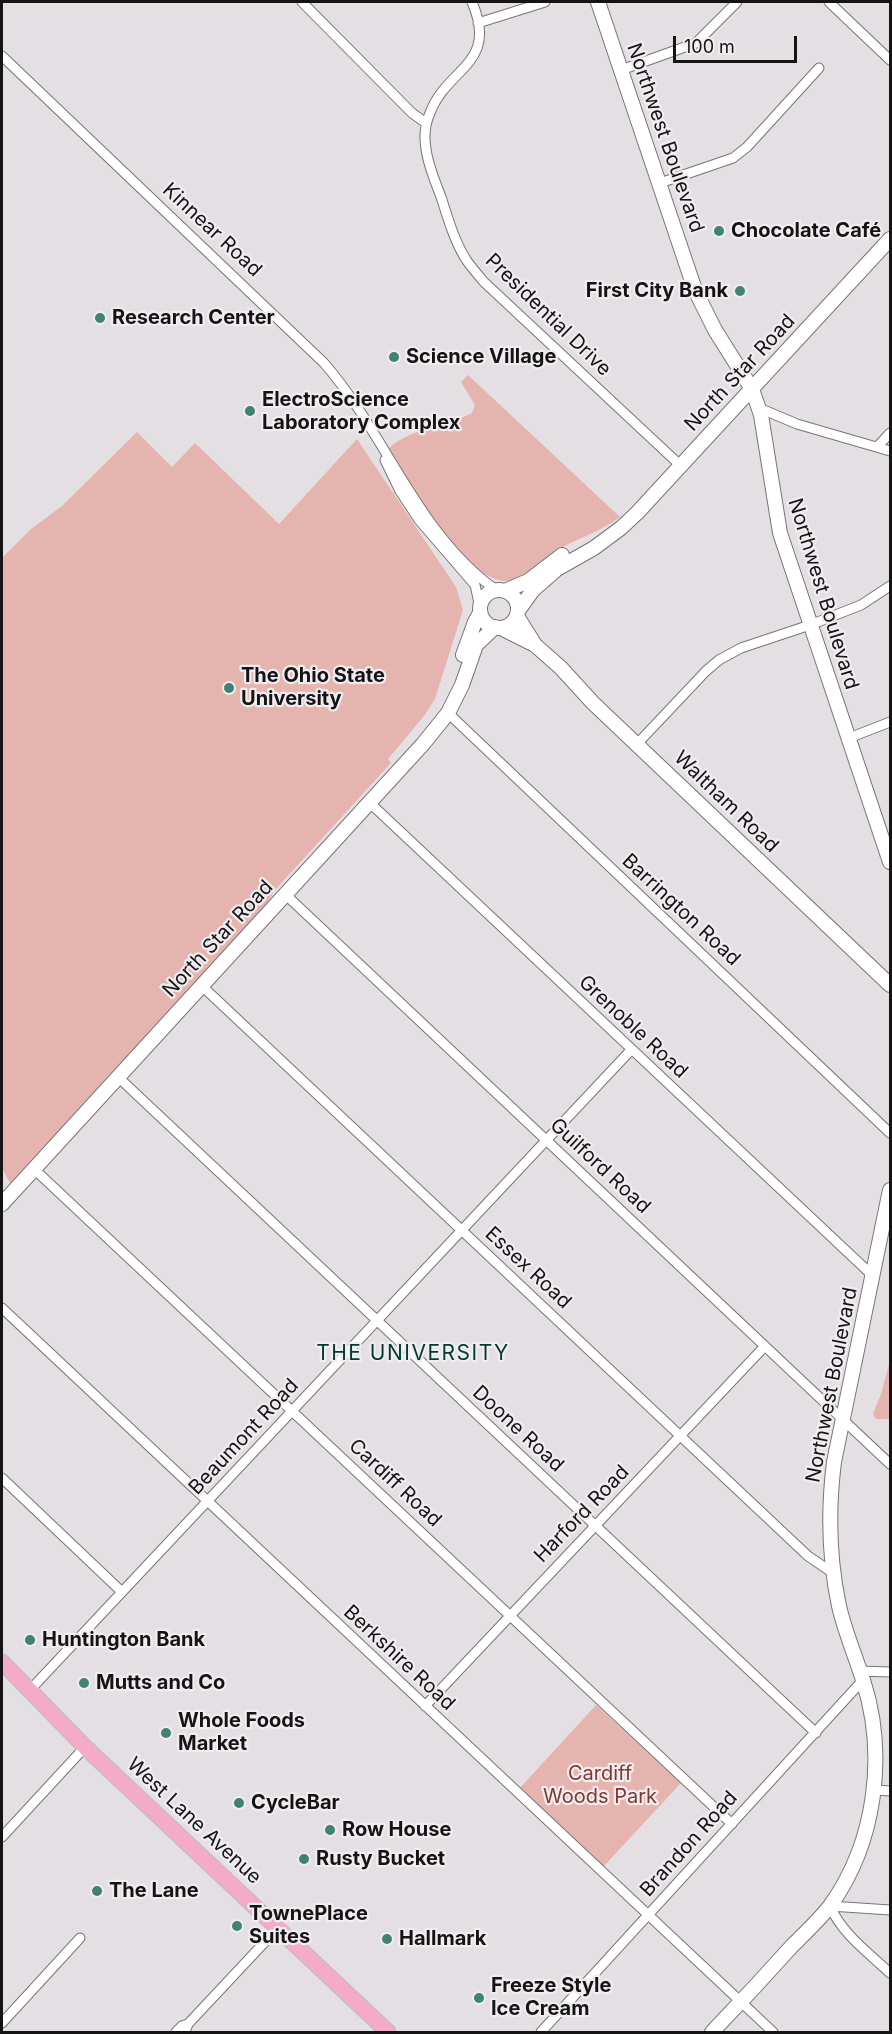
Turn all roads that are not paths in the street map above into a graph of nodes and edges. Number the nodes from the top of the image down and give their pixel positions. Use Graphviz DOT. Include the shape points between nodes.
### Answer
graph roads {
  1 [pos="302,2"];
  2 [pos="472,2"];
  3 [pos="545,2"];
  4 [pos="598,2"];
  5 [pos="737,2"];
  6 [pos="829,2"];
  7 [pos="478,23"];
  8 [pos="2,56"];
  9 [pos="891,60"];
  10 [pos="819,68"];
  11 [pos="621,70"];
  12 [pos="426,123"];
  13 [pos="660,183"];
  14 [pos="891,239"];
  15 [pos="752,389"];
  16 [pos="759,408"];
  17 [pos="891,433"];
  18 [pos="380,446"];
  19 [pos="877,447"];
  20 [pos="891,451"];
  21 [pos="681,466"];
  22 [pos="616,531"];
  23 [pos="891,586"];
  24 [pos="500,591"];
  25 [pos="480,610"];
  26 [pos="517,613"];
  27 [pos="810,625"];
  28 [pos="498,628"];
  29 [pos="536,645"];
  30 [pos="456,695"];
  31 [pos="448,712"];
  32 [pos="891,722"];
  33 [pos="849,738"];
  34 [pos="637,744"];
  35 [pos="370,803"];
  36 [pos="890,856"];
  37 [pos="286,895"];
  38 [pos="891,985"];
  39 [pos="202,986"];
  40 [pos="632,1050"];
  41 [pos="118,1077"];
  42 [pos="891,1133"];
  43 [pos="547,1140"];
  44 [pos="34,1169"];
  45 [pos="891,1190"];
  46 [pos="2,1204"];
  47 [pos="462,1230"];
  48 [pos="873,1276"];
  49 [pos="2,1308"];
  50 [pos="377,1321"];
  51 [pos="765,1346"];
  52 [pos="293,1411"];
  53 [pos="843,1419"];
  54 [pos="681,1436"];
  55 [pos="891,1464"];
  56 [pos="2,1478"];
  57 [pos="207,1502"];
  58 [pos="596,1526"];
  59 [pos="833,1573"];
  60 [pos="122,1592"];
  61 [pos="511,1616"];
  62 [pos="2,1662"];
  63 [pos="891,1672"];
  64 [pos="861,1675"];
  65 [pos="30,1690"];
  66 [pos="425,1706"];
  67 [pos="816,1733"];
  68 [pos="85,1747"];
  69 [pos="875,1790"];
  70 [pos="891,1791"];
  71 [pos="732,1824"];
  72 [pos="2,1837"];
  73 [pos="830,1906"];
  74 [pos="891,1910"];
  75 [pos="649,1915"];
  76 [pos="277,1929"];
  77 [pos="80,1938"];
  78 [pos="891,1973"];
  79 [pos="740,2002"];
  80 [pos="2,2023"];
  81 [pos="187,2029"];
  82 [pos="176,2032"];
  83 [pos="385,2032"];
  84 [pos="541,2032"];
  85 [pos="712,2032"];
  86 [pos="773,2032"];
  1 -- 12 [label="street"];
  2 -- 7 [label="street, Presidential Drive"];
  3 -- 7 [label="street"];
  4 -- 11 [label="street, Northwest Boulevard"];
  5 -- 11 [label="street" via="696,43"];
  6 -- 9 [label="street"];
  7 -- 12 [label="street, Presidential Drive" via="476,54 434,103"];
  8 -- 18 [label="street, Kinnear Road" via="324,363 345,387"];
  10 -- 13 [label="street" via="733,158"];
  11 -- 13 [label="street, Northwest Boulevard"];
  12 -- 21 [label="street, Presidential Drive" via="428,159 456,239 475,272"];
  13 -- 15 [label="street, Northwest Boulevard" via="706,314"];
  14 -- 15 [label="street, North Star Road"];
  15 -- 16 [label="street, Northwest Boulevard"];
  15 -- 21 [label="street, North Star Road"];
  16 -- 19 [label="street" via="797,424"];
  16 -- 27 [label="street, Northwest Boulevard" via="780,532"];
  17 -- 19 [label="street"];
  18 -- 24 [label="street, Kinnear Road" via="444,540 468,566"];
  18 -- 25 [label="street, Kinnear Road" via="400,491 419,520 475,585"];
  19 -- 20 [label="street"];
  21 -- 22 [label="street, North Star Road"];
  22 -- 24 [label="street, North Star Road" via="563,554 528,581"];
  22 -- 26 [label="street, North Star Road" via="557,569 532,590"];
  23 -- 27 [label="street" via="861,604"];
  24 -- 25 [label="street" via="485,596"];
  24 -- 26 [label="street" via="515,599"];
  25 -- 28 [label="street" via="485,622"];
  25 -- 30 [label="street, North Star Road" via="457,672"];
  26 -- 28 [label="street" via="511,624"];
  26 -- 29 [label="street, Waltham Road"];
  27 -- 33 [label="street, Northwest Boulevard"];
  27 -- 34 [label="street" via="741,648 719,660"];
  28 -- 29 [label="street, Waltham Road"];
  28 -- 30 [label="street, North Star Road" via="476,645"];
  29 -- 34 [label="street, Waltham Road"];
  30 -- 31 [label="street, North Star Road"];
  31 -- 35 [label="street, North Star Road"];
  31 -- 42 [label="street, Barrington Road"];
  32 -- 33 [label="street"];
  33 -- 36 [label="street, Northwest Boulevard"];
  34 -- 38 [label="street, Waltham Road"];
  35 -- 37 [label="street, North Star Road"];
  35 -- 40 [label="street, Grenoble Road"];
  37 -- 39 [label="street, North Star Road"];
  37 -- 43 [label="street, Guilford Road"];
  39 -- 41 [label="street, North Star Road"];
  39 -- 47 [label="street, Essex Road"];
  40 -- 43 [label="street, Beaumont Road"];
  40 -- 48 [label="street, Grenoble Road"];
  41 -- 44 [label="street, North Star Road"];
  41 -- 50 [label="street, Doone Road"];
  43 -- 47 [label="street, Beaumont Road"];
  43 -- 51 [label="street, Guilford Road"];
  44 -- 46 [label="street, North Star Road"];
  44 -- 52 [label="street, Cardiff Road"];
  45 -- 48 [label="street, Northwest Boulevard"];
  47 -- 50 [label="street, Beaumont Road"];
  47 -- 54 [label="street, Essex Road"];
  48 -- 53 [label="street, Northwest Boulevard"];
  49 -- 57 [label="street, Berkshire Road"];
  50 -- 52 [label="street, Beaumont Road"];
  50 -- 58 [label="street, Doone Road"];
  51 -- 53 [label="street, Guilford Road"];
  51 -- 54 [label="street, Harford Road"];
  52 -- 57 [label="street, Beaumont Road"];
  52 -- 61 [label="street, Cardiff Road"];
  53 -- 55 [label="street, Guilford Road"];
  53 -- 59 [label="street, Northwest Boulevard" via="830,1503"];
  54 -- 58 [label="street, Harford Road"];
  54 -- 59 [label="street, Essex Road" via="808,1556"];
  56 -- 60 [label="street"];
  57 -- 60 [label="street, Beaumont Road"];
  57 -- 66 [label="street, Berkshire Road"];
  58 -- 61 [label="street, Harford Road"];
  58 -- 67 [label="street, Doone Road"];
  59 -- 64 [label="street, Northwest Boulevard" via="844,1626"];
  60 -- 65 [label="street, Beaumont Road"];
  61 -- 66 [label="street, Harford Road"];
  61 -- 71 [label="street, Cardiff Road"];
  62 -- 65 [label="main road, West Lane Avenue"];
  63 -- 64 [label="street"];
  64 -- 67 [label="street, Brandon Road"];
  64 -- 69 [label="street, Northwest Boulevard" via="874,1728"];
  65 -- 68 [label="main road, West Lane Avenue"];
  66 -- 75 [label="street, Berkshire Road"];
  67 -- 71 [label="street, Brandon Road"];
  68 -- 72 [label="street"];
  68 -- 76 [label="main road, West Lane Avenue"];
  69 -- 70 [label="street"];
  69 -- 73 [label="street, Northwest Boulevard" via="858,1852"];
  71 -- 75 [label="street, Brandon Road"];
  73 -- 74 [label="street"];
  73 -- 78 [label="street" via="844,1930"];
  73 -- 79 [label="street, Northwest Boulevard"];
  75 -- 79 [label="street, Berkshire Road"];
  75 -- 84 [label="street, Brandon Road"];
  76 -- 81 [label="street"];
  76 -- 83 [label="main road, West Lane Avenue"];
  77 -- 80 [label="street"];
  79 -- 85 [label="street, Northwest Boulevard"];
  79 -- 86 [label="street, Berkshire Road"];
  81 -- 82 [label="street" via="182,2026"];
}
